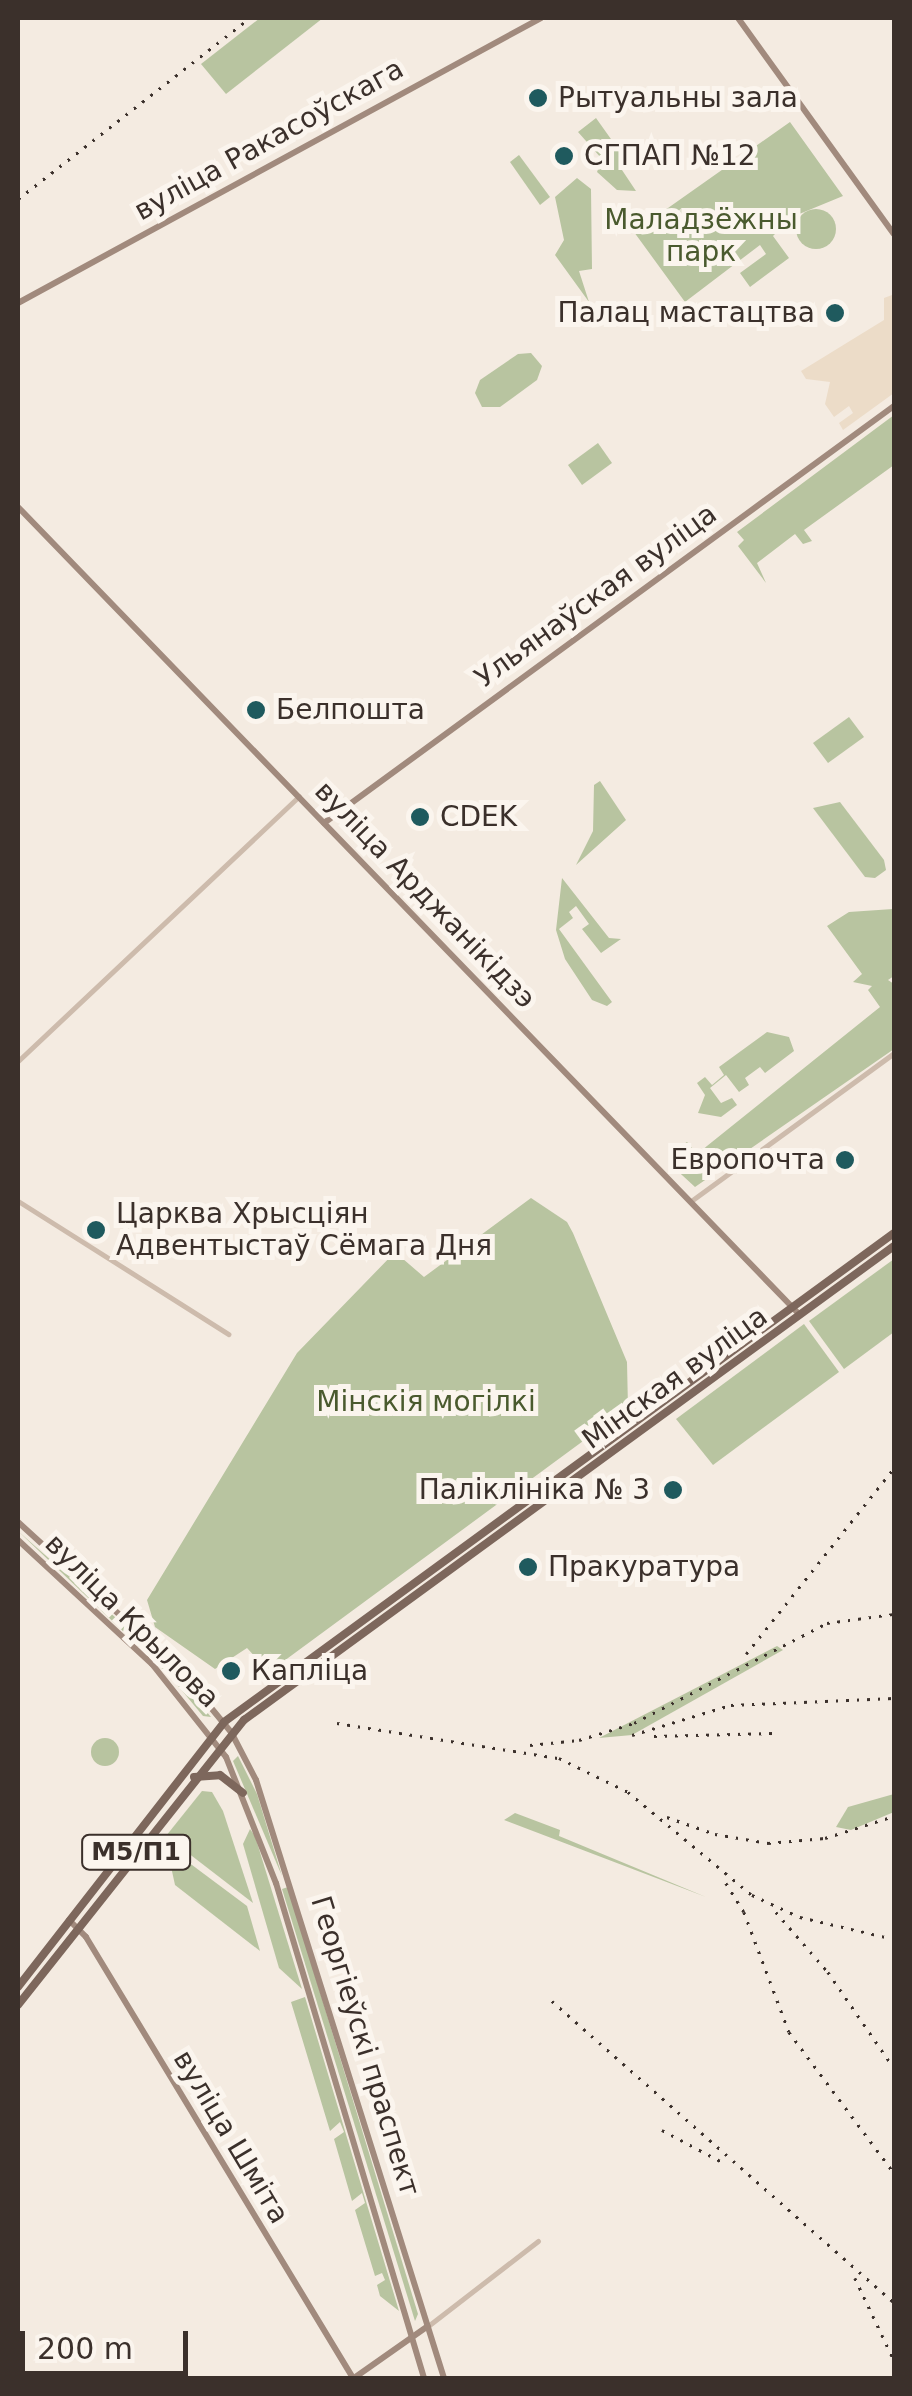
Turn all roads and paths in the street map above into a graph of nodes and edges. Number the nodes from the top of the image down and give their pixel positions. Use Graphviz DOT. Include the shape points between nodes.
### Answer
graph roads {
  1 [pos="541,18"];
  2 [pos="738,18"];
  3 [pos="894,234"];
  4 [pos="18,302"];
  5 [pos="894,406"];
  6 [pos="18,507"];
  7 [pos="299,796"];
  8 [pos="324,823"];
  9 [pos="894,1053"];
  10 [pos="18,1061"];
  11 [pos="18,1201"];
  12 [pos="691,1201"];
  13 [pos="894,1233"];
  14 [pos="894,1246"];
  15 [pos="792,1306"];
  16 [pos="800,1314"];
  17 [pos="228,1334"];
  18 [pos="18,1522"];
  19 [pos="18,1540"];
  20 [pos="224,1722"];
  21 [pos="231,1732"];
  22 [pos="214,1735"];
  23 [pos="220,1745"];
  24 [pos="194,1777"];
  25 [pos="243,1793"];
  26 [pos="290,1878"];
  27 [pos="276,1884"];
  28 [pos="70,1920"];
  29 [pos="78,1928"];
  30 [pos="18,1987"];
  31 [pos="18,2005"];
  32 [pos="538,2240"];
  33 [pos="428,2326"];
  34 [pos="410,2340"];
  35 [pos="354,2378"];
  36 [pos="424,2378"];
  37 [pos="444,2378"];
  1 -- 4 [label="main road, вуліца Ракасоўскага"];
  2 -- 3 [label="main road"];
  5 -- 8 [label="main road, Ульянаўская вуліца"];
  6 -- 7 [label="main road, вуліца Арджанікідзэ"];
  7 -- 8 [label="main road, вуліца Арджанікідзэ"];
  7 -- 10 [label="street"];
  8 -- 12 [label="main road, вуліца Арджанікідзэ"];
  9 -- 12 [label="street"];
  11 -- 17 [label="street"];
  12 -- 15 [label="main road, вуліца Арджанікідзэ"];
  13 -- 15 [label="main road, Мінская вуліца / М5/П1"];
  14 -- 16 [label="main road, Мінская вуліца / М5/П1"];
  15 -- 16 [label="main road, вуліца Арджанікідзэ"];
  15 -- 20 [label="main road, Мінская вуліца / М5/П1"];
  16 -- 21 [label="main road, Мінская вуліца / М5/П1"];
  18 -- 20 [label="main road, вуліца Крылова" via="168,1656"];
  19 -- 22 [label="main road, вуліца Крылова" via="152,1664"];
  20 -- 21 [label="main road, вуліца Крылова"];
  20 -- 22 [label="main road, Мінская вуліца / М5/П1"];
  21 -- 23 [label="main road, Мінская вуліца / М5/П1"];
  21 -- 26 [label="main road, Георгіеўскі праспект" via="271,1815"];
  22 -- 23 [label="main road, вуліца Крылова"];
  22 -- 28 [label="main road, Мінская вуліца / М5/П1"];
  23 -- 24 [label="main road, Мінская вуліца / М5/П1"];
  23 -- 25 [label="main road, Георгіеўскі праспект"];
  24 -- 25 [label="main road" via="220,1775"];
  24 -- 29 [label="main road, Мінская вуліца / М5/П1"];
  25 -- 27 [label="main road, Георгіеўскі праспект"];
  26 -- 27 [label="main road"];
  26 -- 33 [label="main road, Георгіеўскі праспект"];
  27 -- 34 [label="main road, Георгіеўскі праспект"];
  28 -- 29 [label="main road, вуліца Шміта"];
  28 -- 30 [label="main road, Мінская вуліца / М5/П1"];
  29 -- 31 [label="main road, Мінская вуліца / М5/П1"];
  29 -- 35 [label="main road, вуліца Шміта"];
  32 -- 33 [label="street"];
  33 -- 34 [label="main road"];
  33 -- 37 [label="main road, Георгіеўскі праспект"];
  34 -- 35 [label="main road"];
  34 -- 36 [label="main road, Георгіеўскі праспект"];
}
